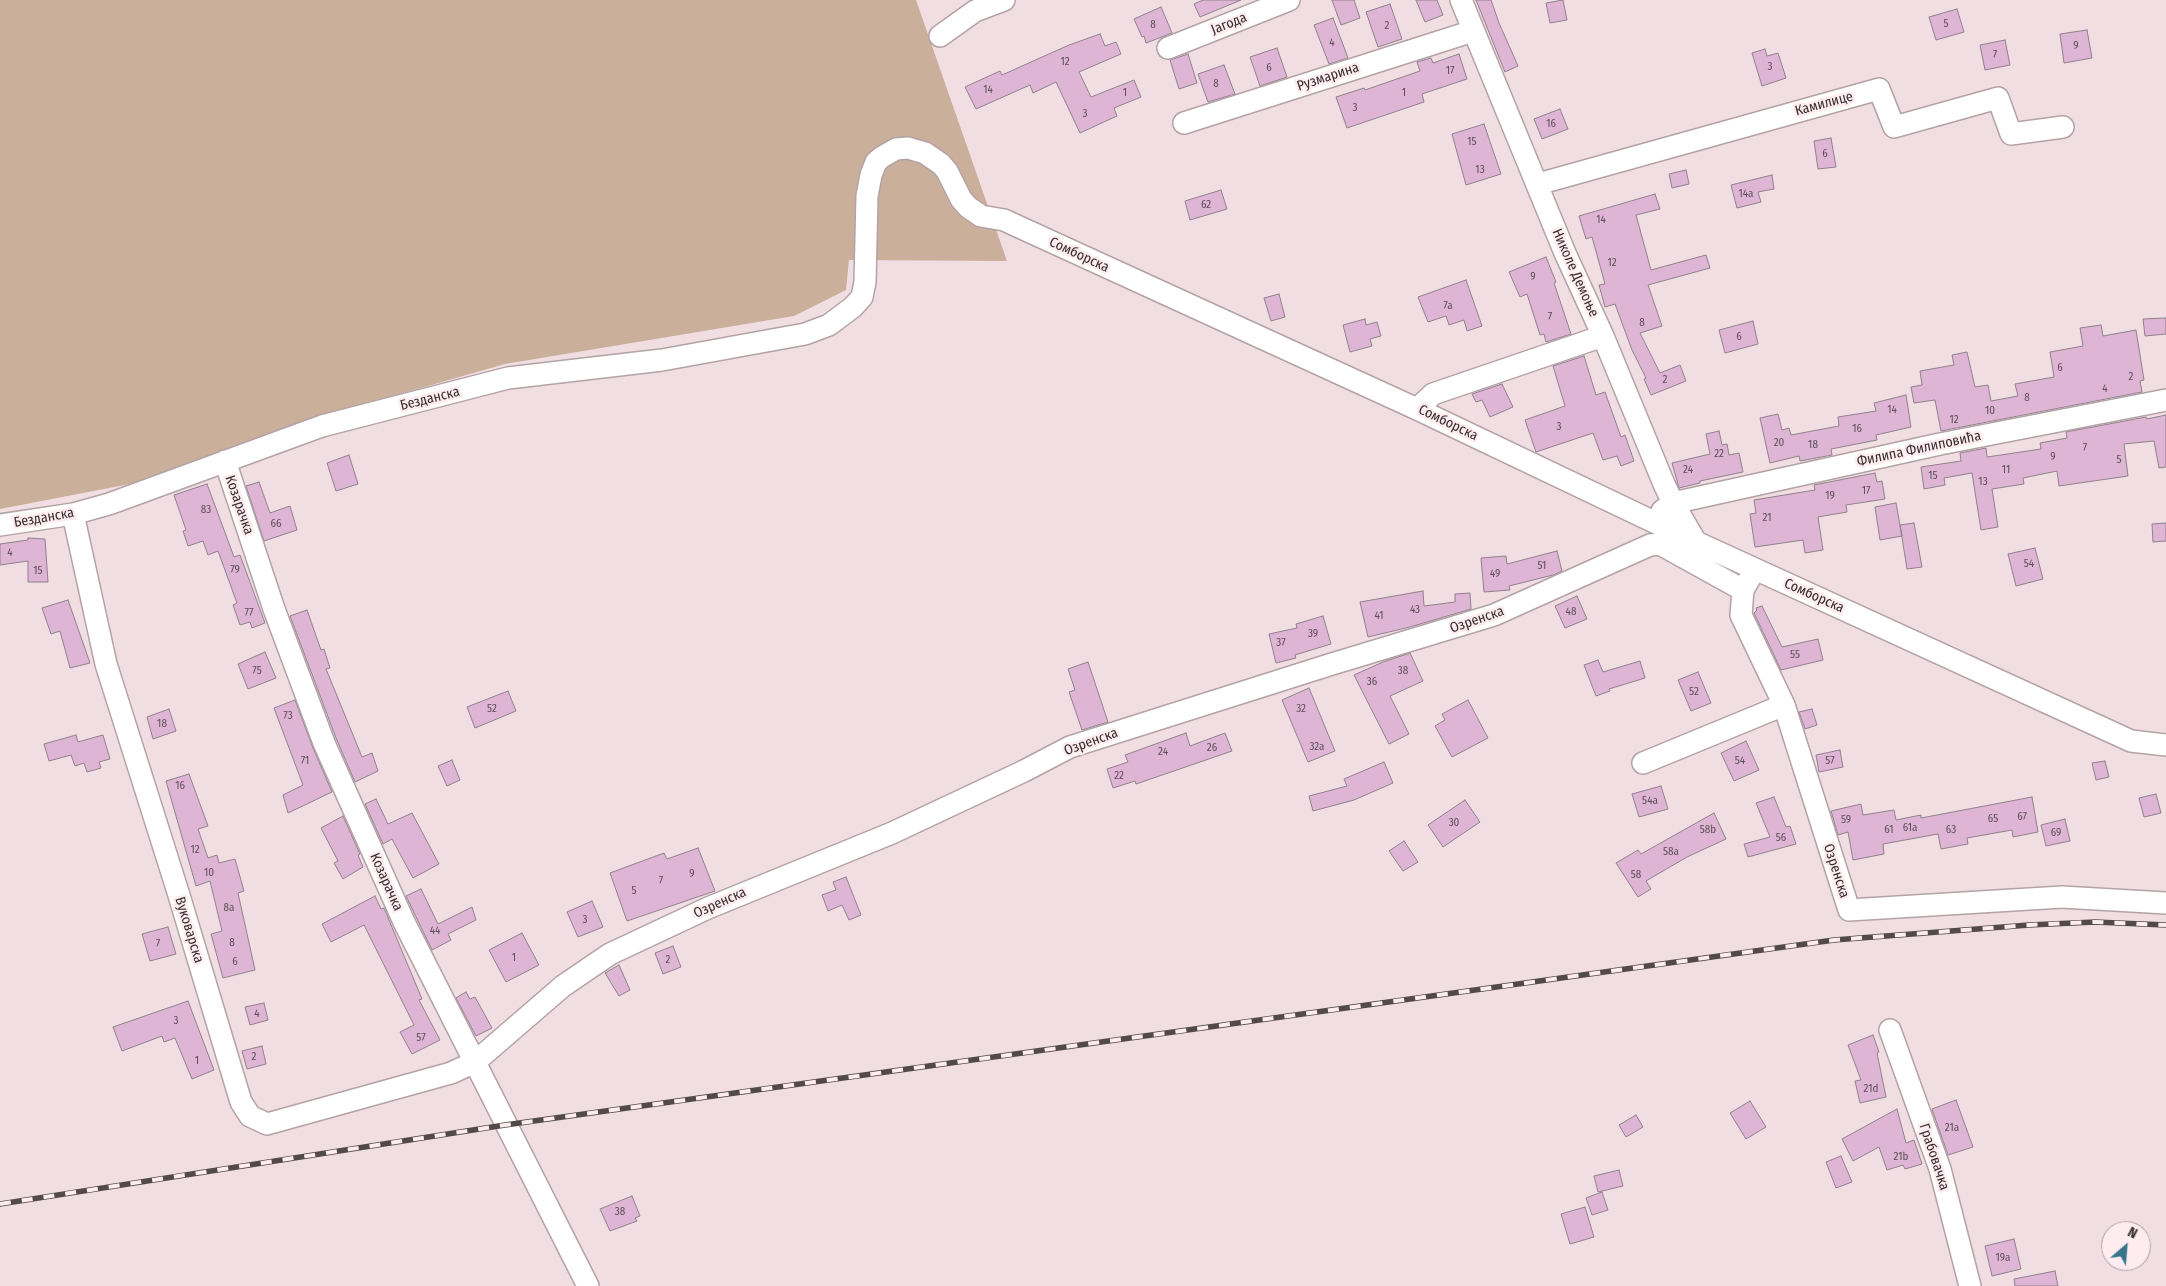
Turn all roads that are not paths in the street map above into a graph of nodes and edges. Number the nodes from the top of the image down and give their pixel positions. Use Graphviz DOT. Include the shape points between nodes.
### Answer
graph roads {
  1 [pos="1004,0"];
  2 [pos="1289,0"];
  3 [pos="1461,0"];
  4 [pos="1473,31"];
  5 [pos="940,36"];
  6 [pos="1168,48"];
  7 [pos="1184,123"];
  8 [pos="2063,127"];
  9 [pos="1538,184"];
  10 [pos="862,298"];
  11 [pos="1603,336"];
  12 [pos="2166,400"];
  13 [pos="1417,409"];
  14 [pos="225,461"];
  15 [pos="1673,503"];
  16 [pos="73,514"];
  17 [pos="1648,520"];
  18 [pos="0,525"];
  19 [pos="1696,542"];
  20 [pos="1756,569"];
  21 [pos="1743,590"];
  22 [pos="1784,705"];
  23 [pos="2166,745"];
  24 [pos="1643,763"];
  25 [pos="2166,903"];
  26 [pos="1890,1030"];
  27 [pos="475,1062"];
  28 [pos="588,1286"];
  29 [pos="1970,1286"];
  1 -- 5 [label="street" via="975,11"];
  2 -- 6 [label="street, Јагода"];
  3 -- 4 [label="street, Николе Демоње"];
  4 -- 7 [label="street, Рузмарина"];
  4 -- 9 [label="street, Николе Демоње"];
  8 -- 9 [label="street, Камилице" via="2011,134 1998,98 1894,127 1879,88"];
  9 -- 11 [label="street, Николе Демоње"];
  10 -- 13 [label="street, Сомборска" via="868,196 873,167 889,152 916,150 942,164 961,199 981,216 1004,220"];
  10 -- 14 [label="street, Безданска" via="829,324 805,334 662,360 508,378 322,426"];
  11 -- 13 [label="street" via="1433,394"];
  11 -- 15 [label="street, Николе Демоње"];
  12 -- 15 [label="street, Филипа Филиповића" via="1940,444"];
  13 -- 17 [label="street, Сомборска"];
  14 -- 16 [label="street, Безданска"];
  14 -- 27 [label="street, Козарачка" via="274,609 324,743 404,922"];
  15 -- 17 [label="street"];
  15 -- 19 [label="street, Николе Демоње"];
  16 -- 18 [label="street, Безданска"];
  16 -- 27 [label="street, Вуковарска" via="106,664 241,1102 250,1116 267,1124 451,1073"];
  17 -- 19 [label="street, Сомборска"];
  19 -- 20 [label="street, Сомборска"];
  20 -- 21 [label="street, Озренска"];
  20 -- 23 [label="street, Сомборска" via="2131,741"];
  21 -- 22 [label="street, Озренска" via="1741,615"];
  21 -- 27 [label="street, Озренска" via="1660,544 1650,545 1494,615 1070,747 892,833 708,908 610,954 563,986"];
  22 -- 24 [label="street"];
  22 -- 25 [label="street, Озренска" via="1849,910 2062,897"];
  26 -- 29 [label="street, Грабовачка" via="1940,1169"];
  27 -- 28 [label="street, Козарачка"];
}
